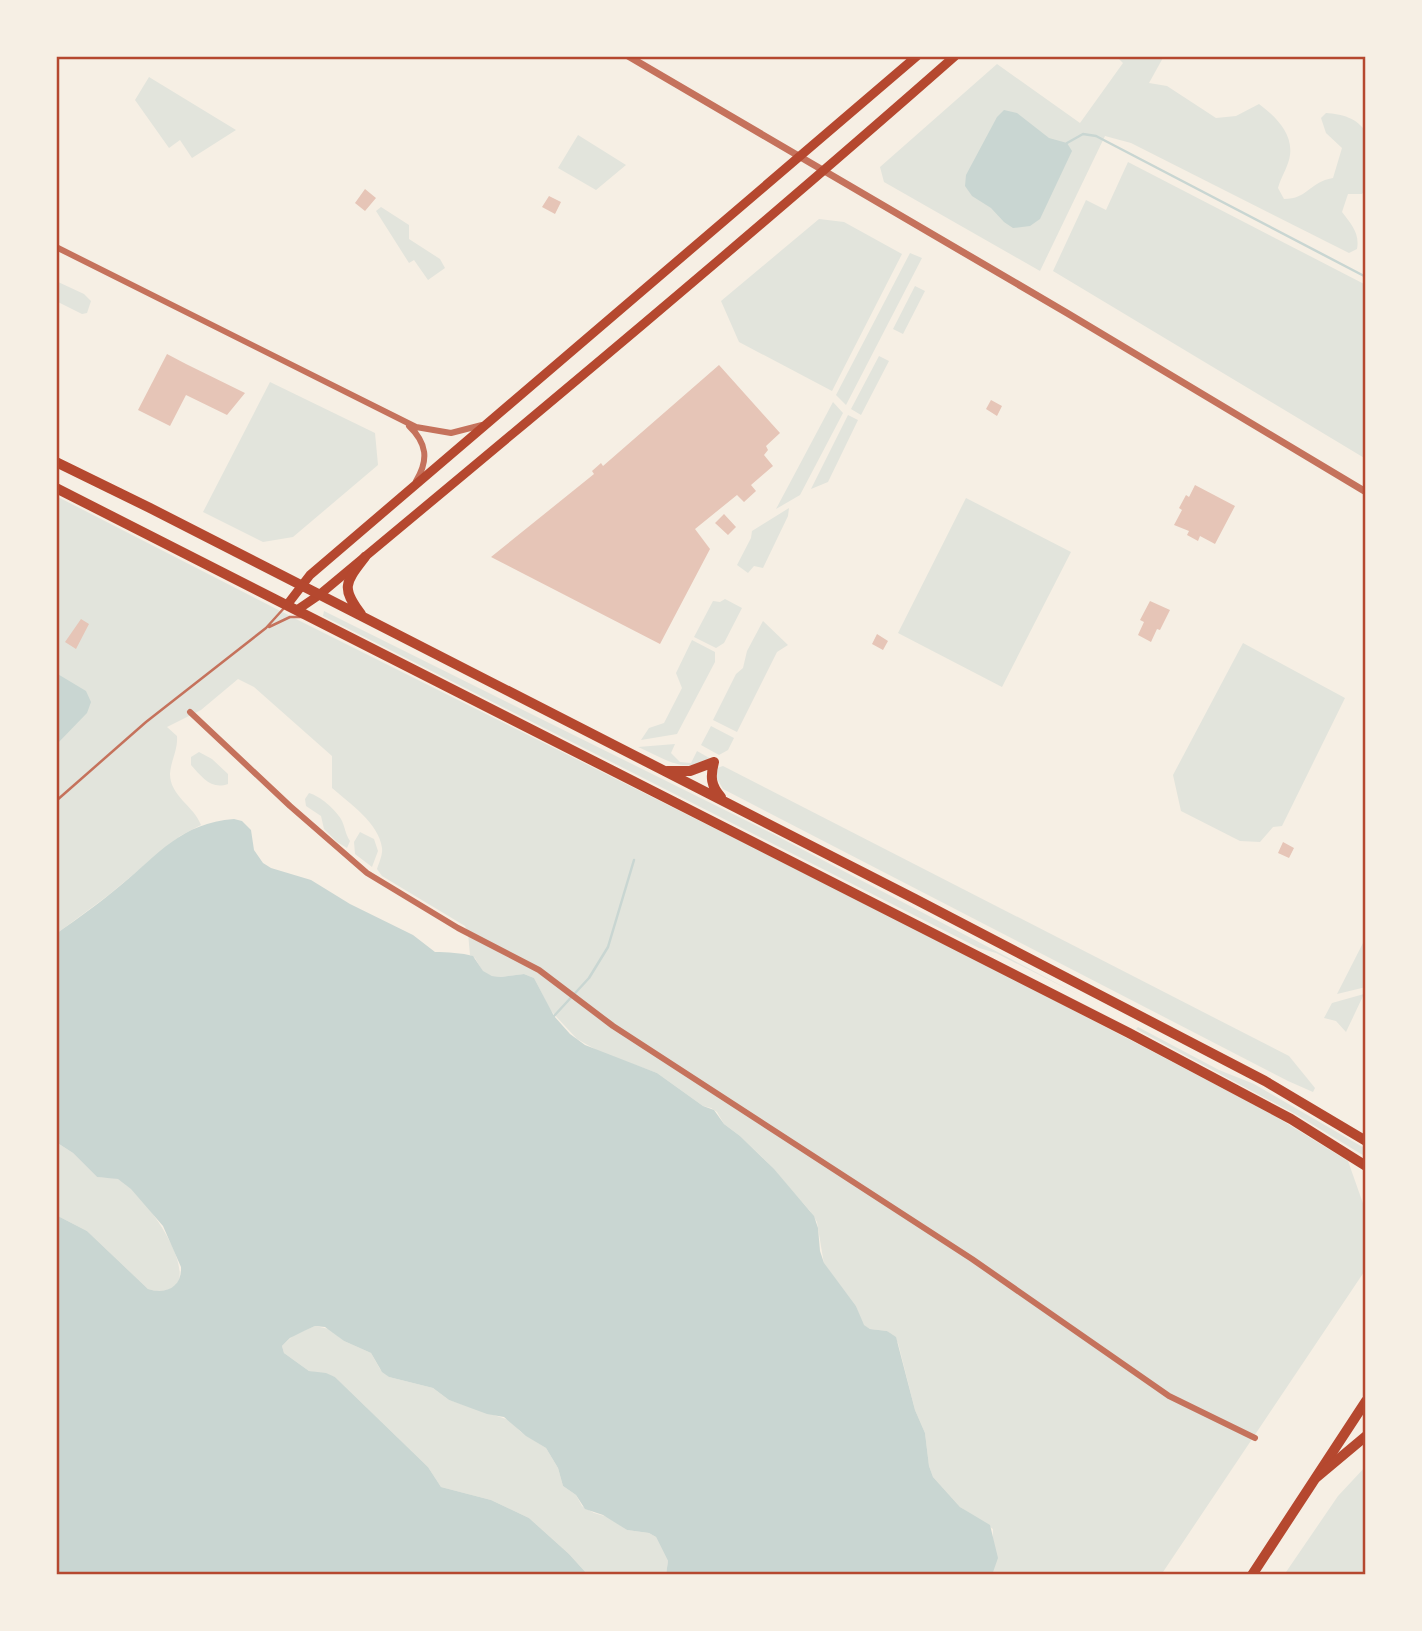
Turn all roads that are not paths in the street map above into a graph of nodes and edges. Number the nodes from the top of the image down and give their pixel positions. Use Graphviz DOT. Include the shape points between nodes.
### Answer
graph roads {
  1 [pos="628,56"];
  2 [pos="917,56"];
  3 [pos="955,56"];
  4 [pos="801,157"];
  5 [pos="824,170"];
  6 [pos="56,247"];
  7 [pos="493,420"];
  8 [pos="405,422"];
  9 [pos="57,462"];
  10 [pos="56,488"];
  11 [pos="412,489"];
  12 [pos="1366,492"];
  13 [pos="365,557"];
  14 [pos="300,585"];
  15 [pos="319,595"];
  16 [pos="286,605"];
  17 [pos="297,610"];
  18 [pos="363,617"];
  19 [pos="314,619"];
  20 [pos="267,628"];
  21 [pos="190,712"];
  22 [pos="662,770"];
  23 [pos="56,801"];
  24 [pos="723,801"];
  25 [pos="1093,991"];
  26 [pos="1084,1010"];
  27 [pos="1138,1015"];
  28 [pos="1129,1032"];
  29 [pos="1366,1141"];
  30 [pos="1366,1166"];
  31 [pos="1366,1401"];
  32 [pos="1366,1436"];
  33 [pos="1255,1438"];
  34 [pos="1317,1477"];
  35 [pos="1252,1575"];
  1 -- 4 [label="street"];
  2 -- 4 [label="main road"];
  3 -- 5 [label="main road"];
  4 -- 5 [label="street"];
  4 -- 7 [label="main road"];
  5 -- 12 [label="street"];
  5 -- 13 [label="main road"];
  6 -- 8 [label="street"];
  7 -- 8 [label="street" via="451,433"];
  7 -- 11 [label="main road"];
  8 -- 11 [label="street" via="419,436 426,453"];
  9 -- 14 [label="main road"];
  10 -- 16 [label="main road"];
  11 -- 14 [label="main road"];
  13 -- 15 [label="main road"];
  13 -- 18 [label="main road" via="348,583 348,598"];
  14 -- 15 [label="main road"];
  14 -- 16 [label="main road"];
  15 -- 17 [label="main road"];
  15 -- 18 [label="main road"];
  16 -- 17 [label="main road"];
  16 -- 20 [label="lane"];
  17 -- 19 [label="main road"];
  18 -- 22 [label="main road"];
  19 -- 20 [label="lane" via="290,617"];
  19 -- 26 [label="main road"];
  20 -- 23 [label="lane" via="146,722"];
  21 -- 33 [label="street" via="367,873 539,970 613,1026 961,1252 1169,1396"];
  22 -- 24 [label="main road"];
  22 -- 24 [label="main road" via="690,771 714,762 712,780"];
  24 -- 25 [label="main road"];
  25 -- 26 [label="main road"];
  25 -- 27 [label="main road"];
  26 -- 28 [label="main road"];
  27 -- 28 [label="main road"];
  27 -- 29 [label="main road" via="1265,1081"];
  28 -- 30 [label="main road" via="1291,1119"];
  31 -- 34 [label="main road"];
  32 -- 34 [label="main road"];
  34 -- 35 [label="main road"];
}
